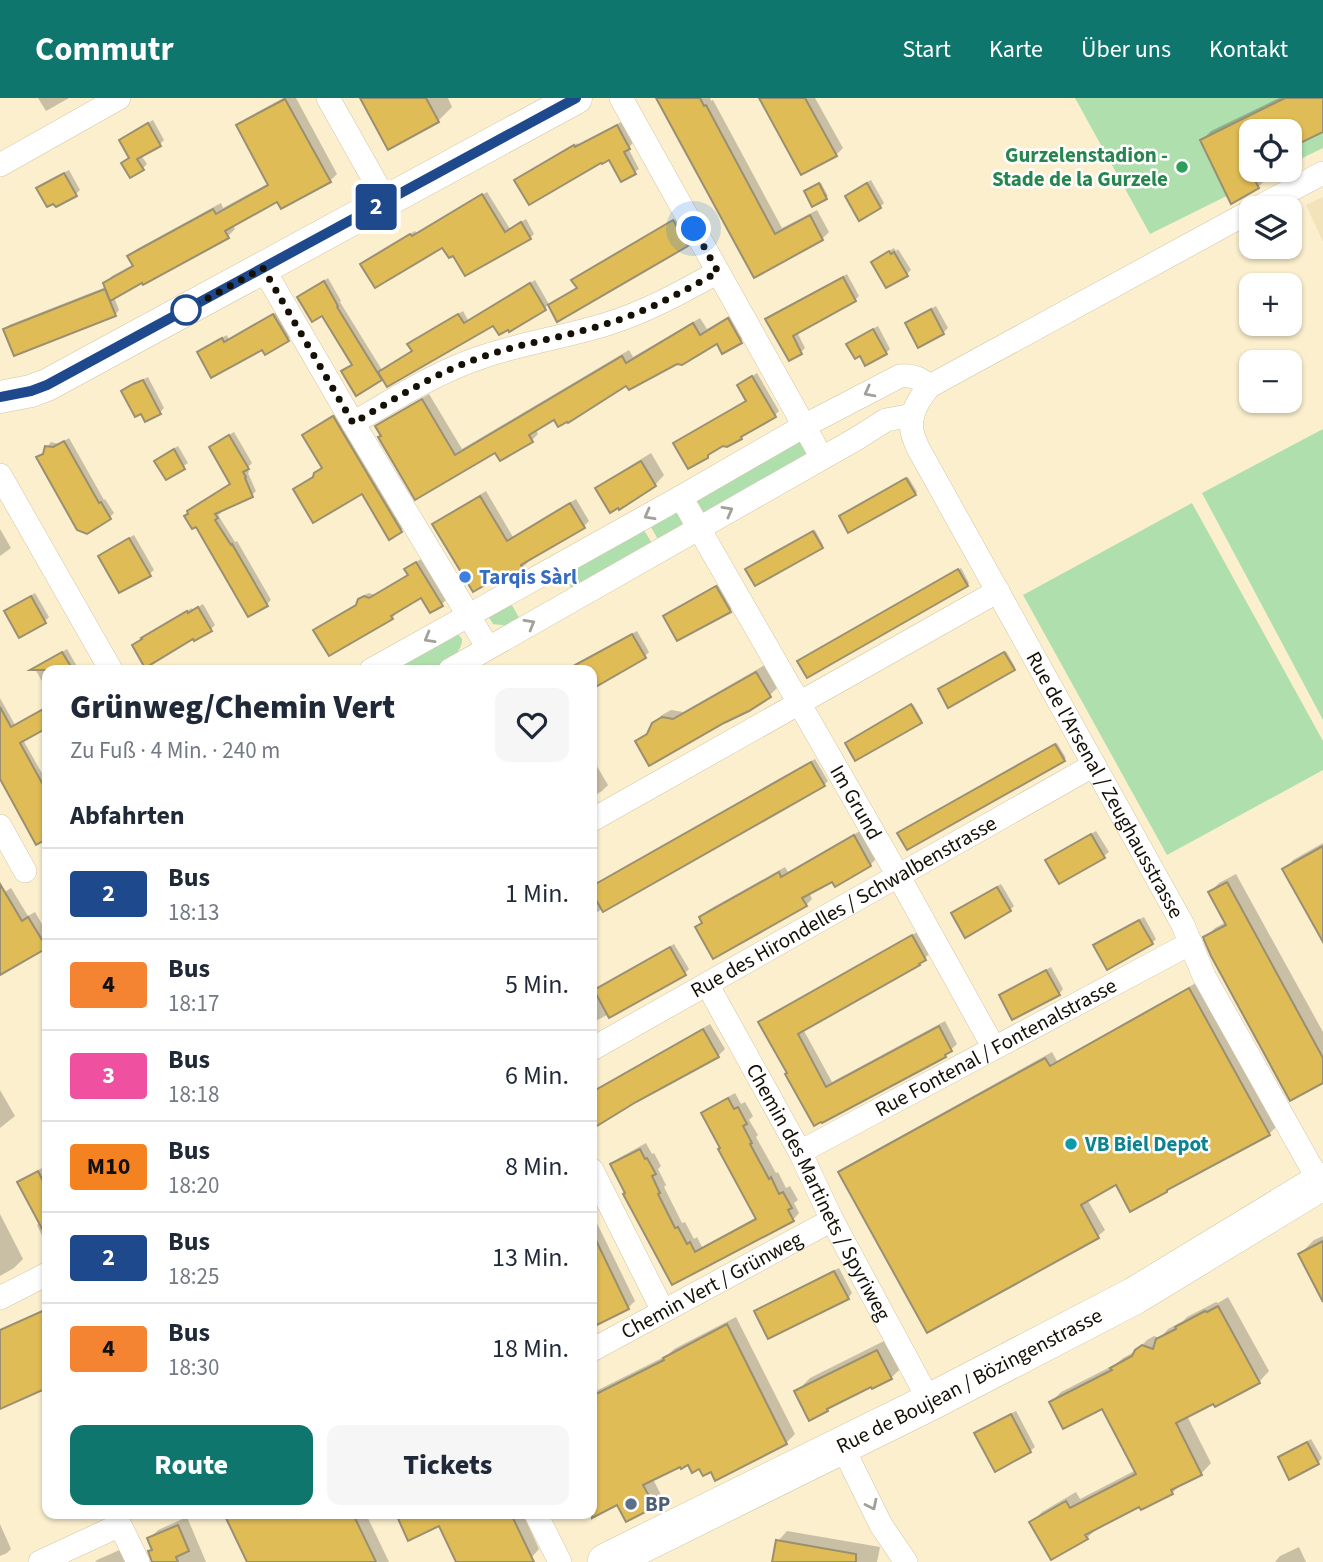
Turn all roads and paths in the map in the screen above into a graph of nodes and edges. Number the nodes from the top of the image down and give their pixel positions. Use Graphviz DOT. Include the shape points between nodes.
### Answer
graph roads {
  1 [pos="119,98"];
  2 [pos="328,98"];
  3 [pos="576,98"];
  4 [pos="621,98"];
  5 [pos="0,166"];
  6 [pos="1323,173"];
  7 [pos="1280,196"];
  8 [pos="386,201"];
  9 [pos="1239,218"];
  10 [pos="263,268"];
  11 [pos="718,272"];
  12 [pos="930,386"];
  13 [pos="0,397"];
  14 [pos="913,415"];
  15 [pos="353,423"];
  16 [pos="804,426"];
  17 [pos="822,458"];
  18 [pos="0,476"];
  19 [pos="681,497"];
  20 [pos="697,528"];
  21 [pos="998,591"];
  22 [pos="469,615"];
  23 [pos="488,648"];
  24 [pos="108,665"];
  25 [pos="380,665"];
  26 [pos="459,665"];
  27 [pos="798,703"];
  28 [pos="1094,765"];
  29 [pos="597,817"];
  30 [pos="0,826"];
  31 [pos="25,871"];
  32 [pos="898,876"];
  33 [pos="1191,943"];
  34 [pos="707,984"];
  35 [pos="597,1046"];
  36 [pos="994,1048"];
  37 [pos="800,1152"];
  38 [pos="597,1180"];
  39 [pos="1321,1182"];
  40 [pos="832,1220"];
  41 [pos="42,1276"];
  42 [pos="0,1297"];
  43 [pos="663,1311"];
  44 [pos="597,1347"];
  45 [pos="930,1402"];
  46 [pos="842,1446"];
  47 [pos="538,1519"];
  48 [pos="40,1562"];
  49 [pos="138,1562"];
  50 [pos="560,1562"];
  51 [pos="606,1562"];
  52 [pos="906,1562"];
  1 -- 5 [label="street"];
  2 -- 8 [label="street"];
  3 -- 8 [label="street"];
  4 -- 11 [label="street"];
  6 -- 7 [label="street"];
  8 -- 10 [label="street"];
  9 -- 12 [label="street"];
  10 -- 13 [label="street" via="47,385"];
  10 -- 15 [label="street"];
  11 -- 15 [label="street" via="607,324 452,368"];
  11 -- 16 [label="street"];
  12 -- 14 [label="street"];
  12 -- 16 [label="street, one-way" via="917,377 900,376"];
  14 -- 17 [label="street" via="886,420"];
  14 -- 21 [label="street, Rue de l'Arsenal / Zeughausstrasse" via="912,433 918,448"];
  15 -- 22 [label="street"];
  16 -- 17 [label="street"];
  16 -- 19 [label="street"];
  20 -- 17 [label="street, one-way"];
  18 -- 24 [label="street"];
  19 -- 20 [label="street, Im Grund"];
  19 -- 22 [label="street, one-way"];
  23 -- 20 [label="street, one-way"];
  20 -- 27 [label="street, Im Grund"];
  21 -- 27 [label="street"];
  21 -- 28 [label="street, Rue de l'Arsenal / Zeughausstrasse"];
  22 -- 23 [label="street"];
  22 -- 25 [label="street, one-way"];
  23 -- 26 [label="street"];
  27 -- 29 [label="street"];
  27 -- 32 [label="street, Im Grund"];
  28 -- 32 [label="street, Rue des Hirondelles / Schwalbenstrasse"];
  28 -- 33 [label="street, Rue de l'Arsenal / Zeughausstrasse"];
  30 -- 31 [label="street"];
  32 -- 34 [label="street, Rue des Hirondelles / Schwalbenstrasse"];
  32 -- 36 [label="street, Im Grund"];
  33 -- 36 [label="street, Rue Fontenal / Fontenalstrasse"];
  33 -- 39 [label="street, Rue de l'Arsenal / Zeughausstrasse" via="1204,976"];
  34 -- 35 [label="street, Rue des Hirondelles / Schwalbenstrasse"];
  34 -- 37 [label="street, Chemin des Martinets / Spyriweg"];
  36 -- 37 [label="street, Rue Fontenal / Fontenalstrasse"];
  37 -- 40 [label="street, Chemin des Martinets / Spyriweg"];
  38 -- 43 [label="street"];
  39 -- 45 [label="main road, Rue de Boujean / Bözingenstrasse" via="1134,1296"];
  40 -- 43 [label="street, Chemin Vert / Grünweg"];
  40 -- 45 [label="street, Chemin des Martinets / Spyriweg"];
  41 -- 42 [label="street"];
  43 -- 44 [label="street, Chemin Vert / Grünweg"];
  45 -- 46 [label="main road, Rue de Boujean / Bözingenstrasse"];
  46 -- 51 [label="main road, Rue de Boujean / Bözingenstrasse"];
  46 -- 52 [label="street, one-way" via="881,1525"];
  47 -- 50 [label="street"];
  48 -- 49 [label="street" via="120,1525"];
}
